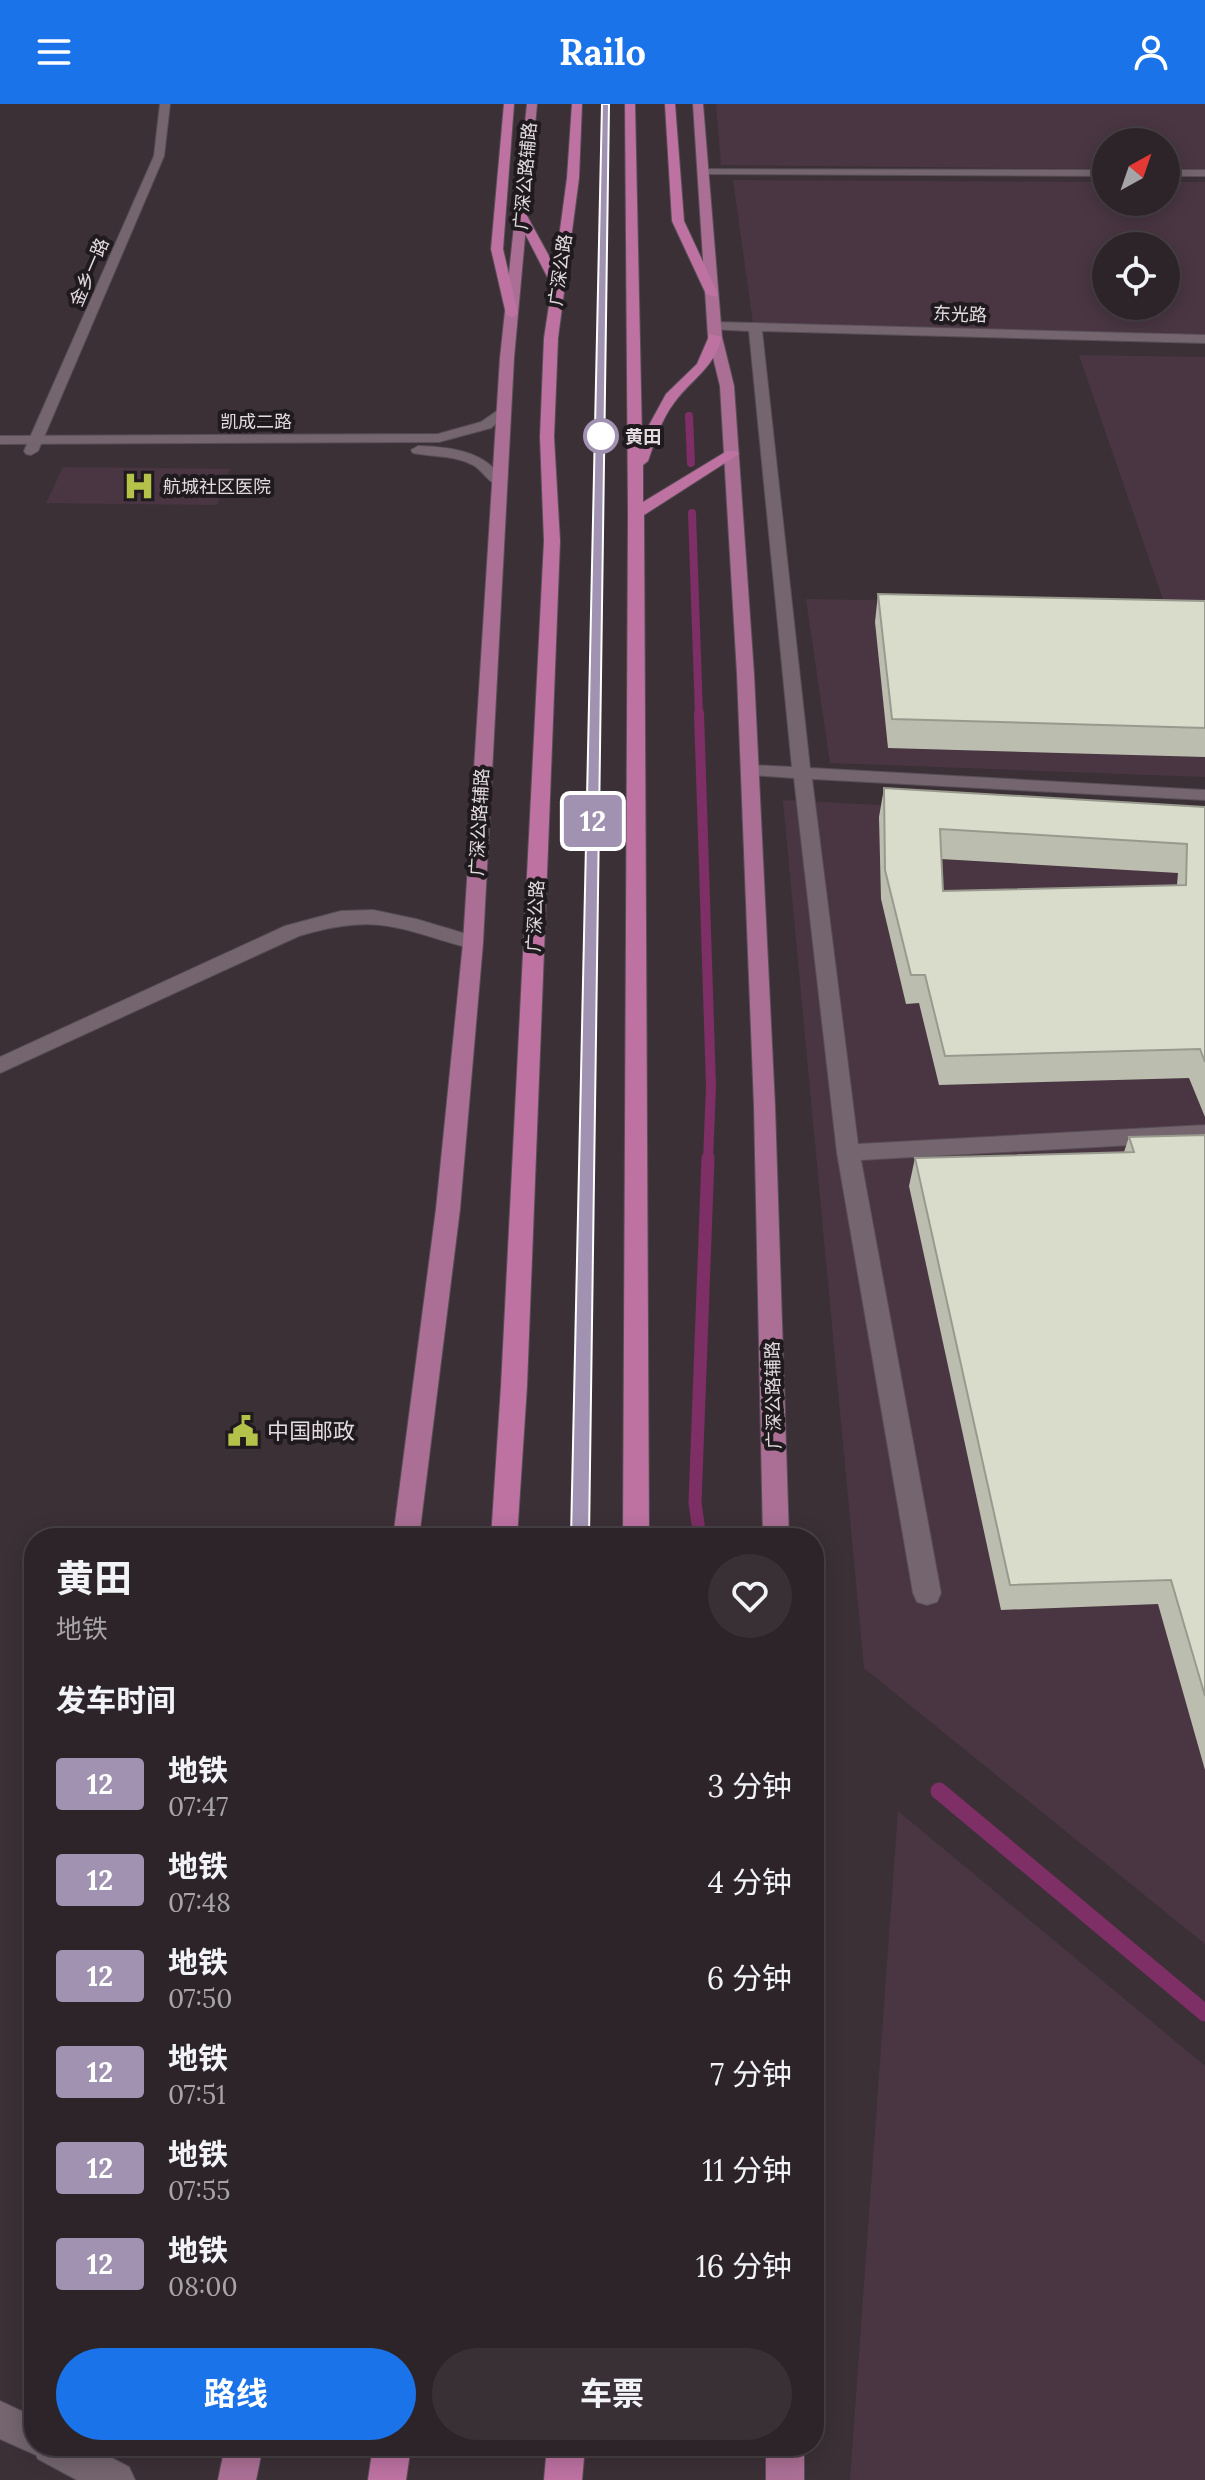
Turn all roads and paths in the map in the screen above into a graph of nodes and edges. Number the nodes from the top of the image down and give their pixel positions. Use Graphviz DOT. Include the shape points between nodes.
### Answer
graph roads {
  1 [pos="165,104"];
  2 [pos="509,104"];
  3 [pos="532,104"];
  4 [pos="577,104"];
  5 [pos="670,104"];
  6 [pos="698,104"];
  7 [pos="634,108"];
  8 [pos="703,171"];
  9 [pos="1092,173"];
  10 [pos="1180,173"];
  11 [pos="1205,173"];
  12 [pos="522,216"];
  13 [pos="558,286"];
  14 [pos="712,294"];
  15 [pos="512,314"];
  16 [pos="755,327"];
  17 [pos="715,332"];
  18 [pos="1205,339"];
  19 [pos="504,410"];
  20 [pos="0,440"];
  21 [pos="33,445"];
  22 [pos="0,451"];
  23 [pos="732,454"];
  24 [pos="636,479"];
  25 [pos="498,482"];
  26 [pos="636,513"];
  27 [pos="751,770"];
  28 [pos="802,773"];
  29 [pos="1205,795"];
  30 [pos="473,943"];
  31 [pos="0,1066"];
  32 [pos="1205,1133"];
  33 [pos="848,1153"];
  34 [pos="637,1525"];
  35 [pos="407,1528"];
  36 [pos="505,1528"];
  37 [pos="776,1528"];
  38 [pos="927,1593"];
  39 [pos="0,2419"];
  40 [pos="24,2432"];
  41 [pos="70,2456"];
  42 [pos="242,2456"];
  43 [pos="391,2456"];
  44 [pos="565,2456"];
  45 [pos="785,2456"];
  46 [pos="116,2480"];
  47 [pos="237,2480"];
  48 [pos="387,2480"];
  49 [pos="563,2480"];
  50 [pos="785,2480"];
  1 -- 21 [label="street, 金乡一路" via="159,156"];
  2 -- 15 [label="highway" via="497,249"];
  3 -- 12 [label="main road, 广深公路辅路"];
  4 -- 13 [label="highway, 广深公路"];
  5 -- 14 [label="highway" via="678,221"];
  6 -- 8 [label="main road, 广深公路辅路"];
  7 -- 24 [label="highway"];
  8 -- 9 [label="street"];
  8 -- 14 [label="main road, 广深公路辅路"];
  10 -- 11 [label="street"];
  12 -- 13 [label="highway"];
  12 -- 15 [label="main road, 广深公路辅路"];
  13 -- 36 [label="highway, 广深公路" via="551,338 551,557"];
  14 -- 17 [label="main road, 广深公路辅路"];
  15 -- 19 [label="main road, 广深公路辅路"];
  16 -- 17 [label="street, 东光路"];
  16 -- 18 [label="street, 东光路"];
  16 -- 28 [label="street"];
  17 -- 23 [label="main road, 广深公路辅路" via="726,378"];
  17 -- 24 [label="highway" via="707,365 664,406"];
  19 -- 21 [label="street, 凯成二路" via="486,425 439,438"];
  19 -- 25 [label="main road, 广深公路辅路"];
  20 -- 21 [label="street, 凯成二路"];
  21 -- 22 [label="street, 凯成二路"];
  21 -- 25 [label="street, 凯成二路" via="424,450 476,461"];
  23 -- 26 [label="highway"];
  23 -- 27 [label="main road, 广深公路辅路"];
  24 -- 26 [label="highway"];
  25 -- 30 [label="main road, 广深公路辅路"];
  26 -- 34 [label="highway"];
  27 -- 28 [label="street"];
  27 -- 37 [label="main road, 广深公路辅路" via="770,1210"];
  28 -- 29 [label="street"];
  28 -- 33 [label="street"];
  30 -- 31 [label="street" via="391,919 357,916 328,921 292,931"];
  30 -- 35 [label="main road, 广深公路辅路" via="448,1209"];
  32 -- 33 [label="street"];
  33 -- 38 [label="street"];
  39 -- 40 [label="street"];
  41 -- 46 [label="street"];
  42 -- 47 [label="main road"];
  43 -- 48 [label="highway"];
  44 -- 49 [label="highway"];
  45 -- 50 [label="main road"];
}
